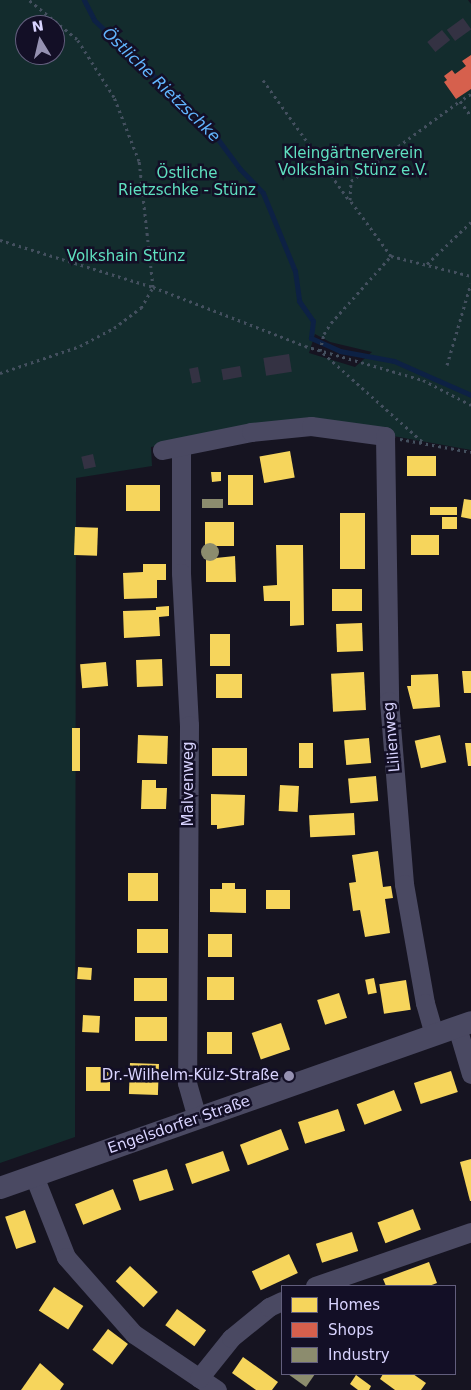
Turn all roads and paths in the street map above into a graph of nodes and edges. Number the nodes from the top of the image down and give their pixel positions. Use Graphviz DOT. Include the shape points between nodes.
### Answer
graph roads {
  1 [pos="29,0"];
  2 [pos="263,80"];
  3 [pos="471,94"];
  4 [pos="460,101"];
  5 [pos="471,116"];
  6 [pos="350,200"];
  7 [pos="471,222"];
  8 [pos="0,240"];
  9 [pos="392,256"];
  10 [pos="427,265"];
  11 [pos="471,276"];
  12 [pos="471,283"];
  13 [pos="153,287"];
  14 [pos="320,351"];
  15 [pos="447,365"];
  16 [pos="0,373"];
  17 [pos="471,405"];
  18 [pos="385,436"];
  19 [pos="424,443"];
  20 [pos="471,452"];
  21 [pos="464,1024"];
  22 [pos="434,1035"];
  23 [pos="471,1074"];
  24 [pos="197,1119"];
  25 [pos="34,1176"];
  26 [pos="0,1188"];
  27 [pos="471,1232"];
  28 [pos="318,1285"];
  29 [pos="281,1301"];
  30 [pos="199,1378"];
  31 [pos="217,1390"];
  1 -- 13 [label="path" via="77,39 114,97 139,161"];
  2 -- 6 [label="path"];
  3 -- 4 [label="path"];
  4 -- 5 [label="path"];
  4 -- 6 [label="path" via="351,181"];
  6 -- 9 [label="path"];
  7 -- 10 [label="path"];
  8 -- 13 [label="path"];
  9 -- 10 [label="path"];
  9 -- 14 [label="path" via="331,323 322,339"];
  10 -- 11 [label="path"];
  12 -- 15 [label="path"];
  13 -- 14 [label="path"];
  13 -- 16 [label="path" via="141,308 114,328 80,346"];
  14 -- 17 [label="path" via="423,380"];
  14 -- 19 [label="path"];
  18 -- 19 [label="path"];
  18 -- 22 [label="street, Lilienweg" via="391,729 404,884 425,1003"];
  18 -- 24 [label="street, Malvenweg" via="311,426 252,432 172,449 189,735 187,1083"];
  19 -- 20 [label="path"];
  21 -- 22 [label="street, Engelsdorfer Straße"];
  21 -- 23 [label="street"];
  22 -- 24 [label="street, Engelsdorfer Straße"];
  24 -- 25 [label="street, Engelsdorfer Straße"];
  25 -- 26 [label="street, Engelsdorfer Straße"];
  25 -- 30 [label="street" via="66,1257 134,1334"];
  27 -- 28 [label="street"];
  29 -- 30 [label="street" via="269,1307 231,1338"];
  30 -- 31 [label="street"];
}
